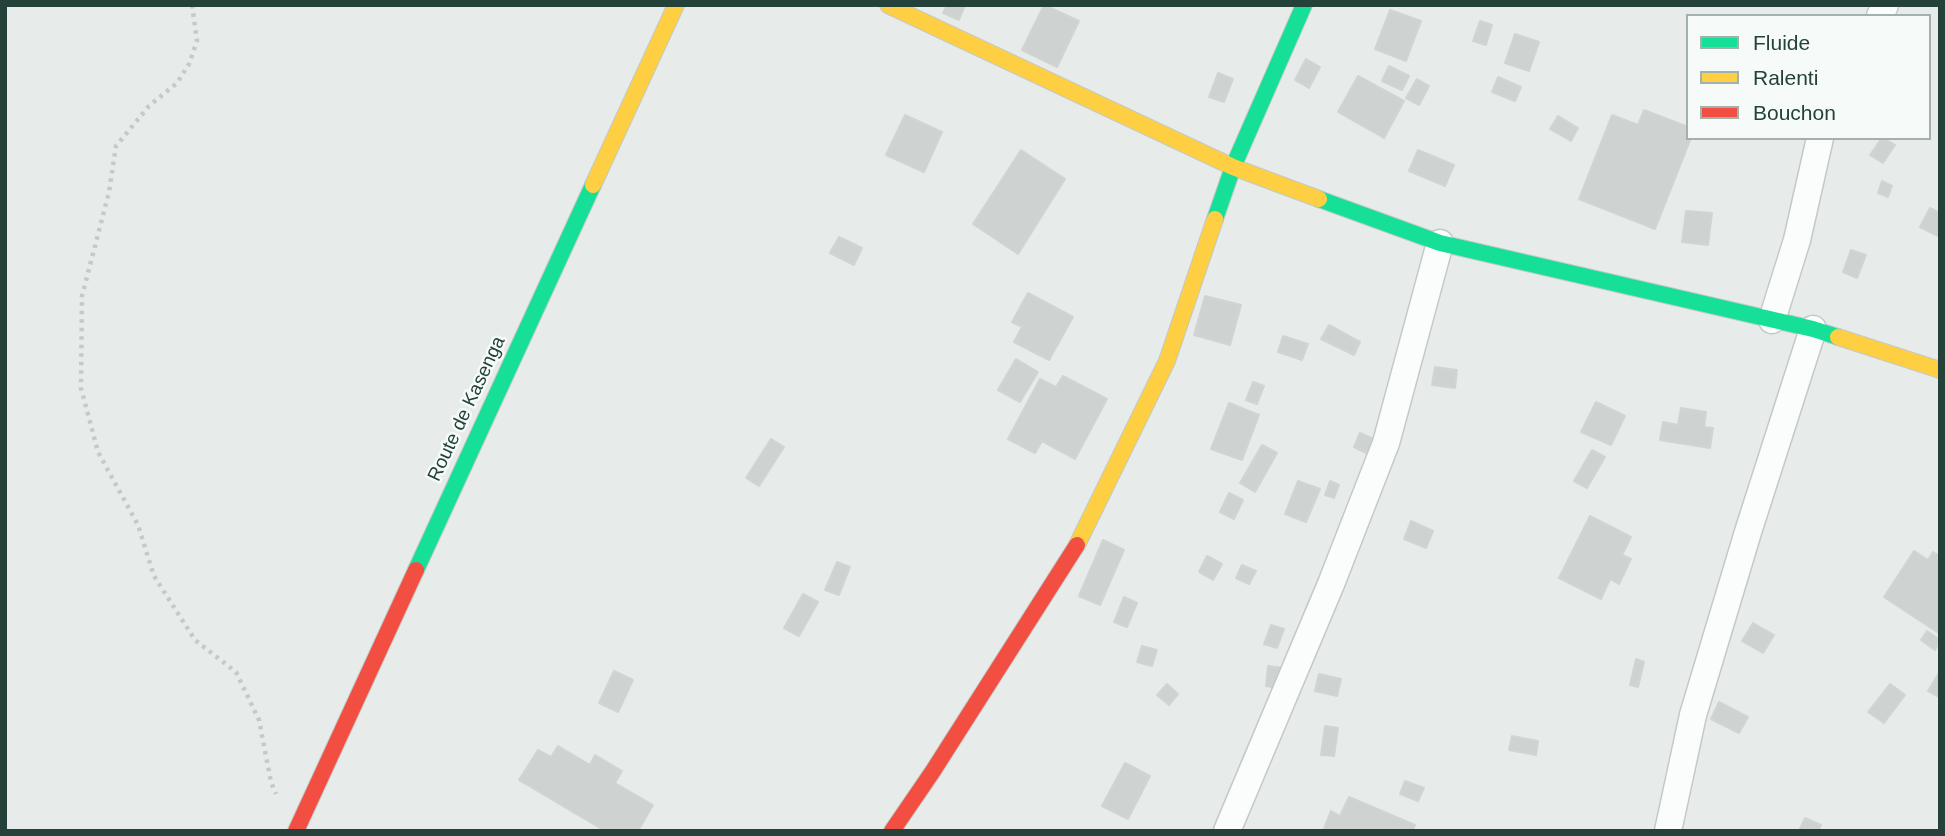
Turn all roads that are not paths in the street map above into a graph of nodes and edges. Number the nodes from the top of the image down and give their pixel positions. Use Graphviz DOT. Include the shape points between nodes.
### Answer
graph roads {
  1 [pos="676,5"];
  2 [pos="888,5"];
  3 [pos="1304,5"];
  4 [pos="1820,140"];
  5 [pos="1233,167"];
  6 [pos="1440,243"];
  7 [pos="1772,320"];
  8 [pos="1813,329"];
  9 [pos="1940,370"];
  10 [pos="296,831"];
  11 [pos="892,831"];
  12 [pos="1227,831"];
  13 [pos="1668,831"];
  1 -- 10 [label="main road, Route de Kasenga"];
  2 -- 5 [label="main road"];
  3 -- 5 [label="main road"];
  4 -- 7 [label="street" via="1797,240"];
  5 -- 6 [label="main road"];
  5 -- 11 [label="main road" via="1167,361 1075,549"];
  6 -- 7 [label="main road"];
  6 -- 12 [label="street" via="1386,443"];
  7 -- 8 [label="main road"];
  8 -- 9 [label="main road"];
  8 -- 13 [label="street" via="1693,715"];
}
